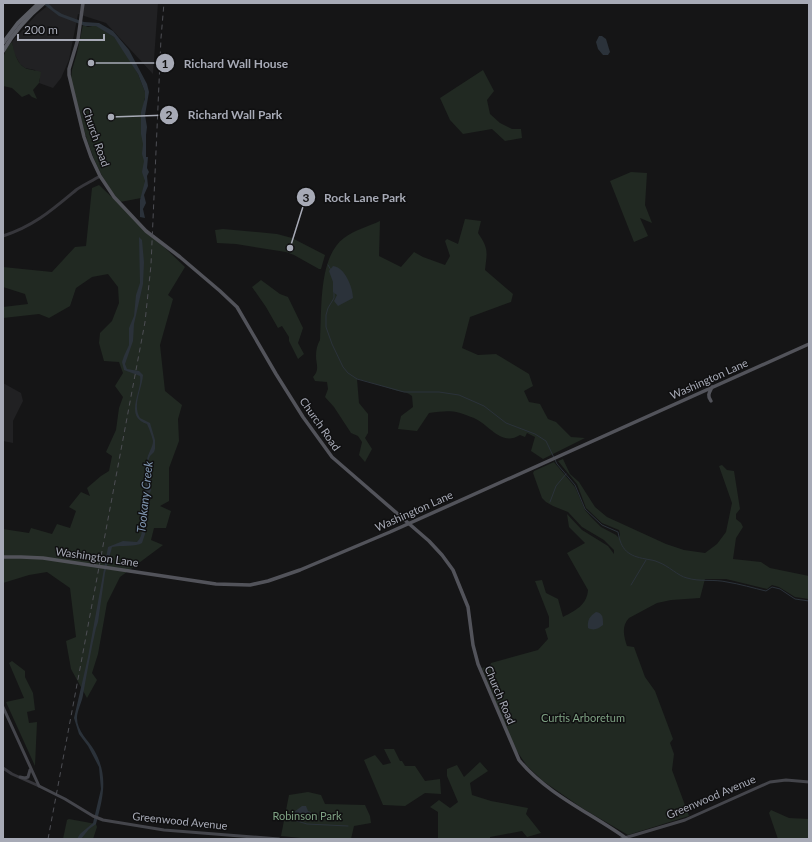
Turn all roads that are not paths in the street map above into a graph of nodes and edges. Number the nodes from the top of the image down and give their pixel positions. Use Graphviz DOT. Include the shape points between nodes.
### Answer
graph roads {
  1 [pos="42,3"];
  2 [pos="83,3"];
  3 [pos="3,43"];
  4 [pos="3,51"];
  5 [pos="100,176"];
  6 [pos="3,236"];
  7 [pos="809,344"];
  8 [pos="712,387"];
  9 [pos="711,401"];
  10 [pos="408,523"];
  11 [pos="3,557"];
  12 [pos="3,707"];
  13 [pos="3,768"];
  14 [pos="30,769"];
  15 [pos="20,777"];
  16 [pos="809,782"];
  17 [pos="39,786"];
  18 [pos="626,838"];
  19 [pos="279,839"];
  20 [pos="621,839"];
  1 -- 3 [label="highway" via="18,23"];
  1 -- 4 [label="highway" via="18,29"];
  2 -- 5 [label="main road, Church Road" via="69,75 84,137"];
  5 -- 6 [label="street" via="77,189 42,218"];
  5 -- 10 [label="main road, Church Road" via="114,197 146,231 209,281 237,307 276,374 328,453"];
  7 -- 8 [label="main road, Washington Lane"];
  8 -- 9 [label="main road" via="708,395"];
  8 -- 10 [label="main road, Washington Lane"];
  10 -- 11 [label="main road, Washington Lane" via="280,578 250,585 216,584 67,562"];
  10 -- 18 [label="main road, Church Road" via="438,550 454,570 468,607 478,664 519,760 544,785"];
  12 -- 14 [label="main road"];
  13 -- 15 [label="street"];
  14 -- 15 [label="main road" via="28,777"];
  14 -- 17 [label="main road"];
  15 -- 17 [label="street"];
  16 -- 18 [label="main road, Greenwood Avenue" via="770,782 685,820"];
  17 -- 19 [label="main road, Greenwood Avenue" via="99,818 164,830"];
  18 -- 20 [label="main road, Greenwood Avenue"];
}
